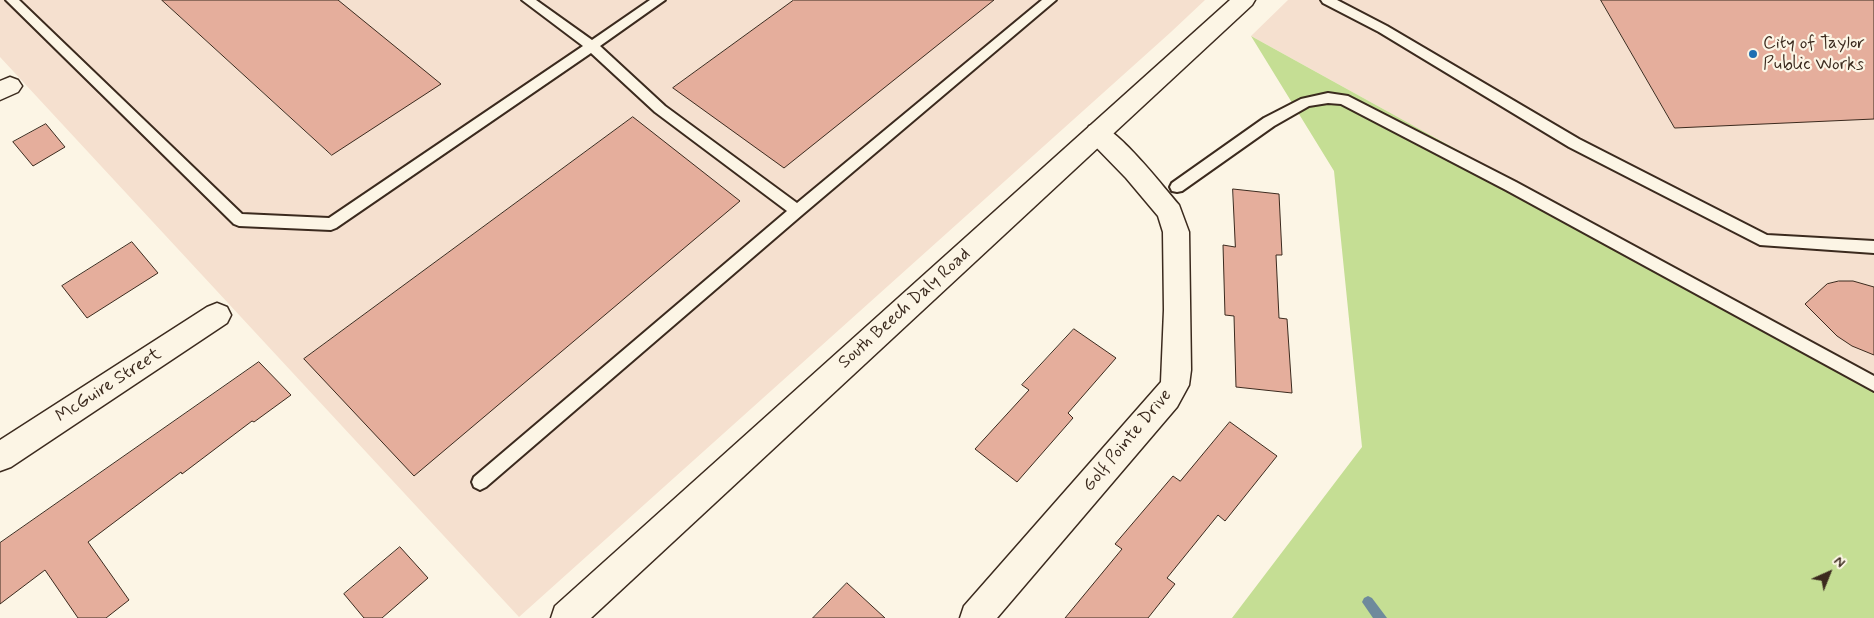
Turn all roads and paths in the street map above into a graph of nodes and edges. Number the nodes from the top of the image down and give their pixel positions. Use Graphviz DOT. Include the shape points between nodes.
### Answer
graph roads {
  1 [pos="12,0"];
  2 [pos="528,0"];
  3 [pos="658,0"];
  4 [pos="1050,0"];
  5 [pos="1244,0"];
  6 [pos="1327,0"];
  7 [pos="592,46"];
  8 [pos="1098,133"];
  9 [pos="1177,187"];
  10 [pos="798,211"];
  11 [pos="1874,247"];
  12 [pos="218,315"];
  13 [pos="1874,384"];
  14 [pos="0,457"];
  15 [pos="480,482"];
  16 [pos="567,618"];
  17 [pos="976,618"];
  1 -- 7 [label="lane" via="239,220 331,224"];
  2 -- 7 [label="lane"];
  3 -- 7 [label="lane"];
  4 -- 10 [label="lane"];
  5 -- 8 [label="street, South Beech Daly Road"];
  6 -- 11 [label="lane" via="1383,29 1574,144 1765,241"];
  7 -- 10 [label="lane" via="660,109"];
  8 -- 16 [label="street, South Beech Daly Road"];
  8 -- 17 [label="street, Golf Pointe Drive" via="1170,212 1176,232 1178,310 1175,385"];
  9 -- 13 [label="lane" via="1269,122 1306,102 1343,99 1511,186"];
  10 -- 15 [label="lane"];
  12 -- 14 [label="street, McGuire Street"];
}
